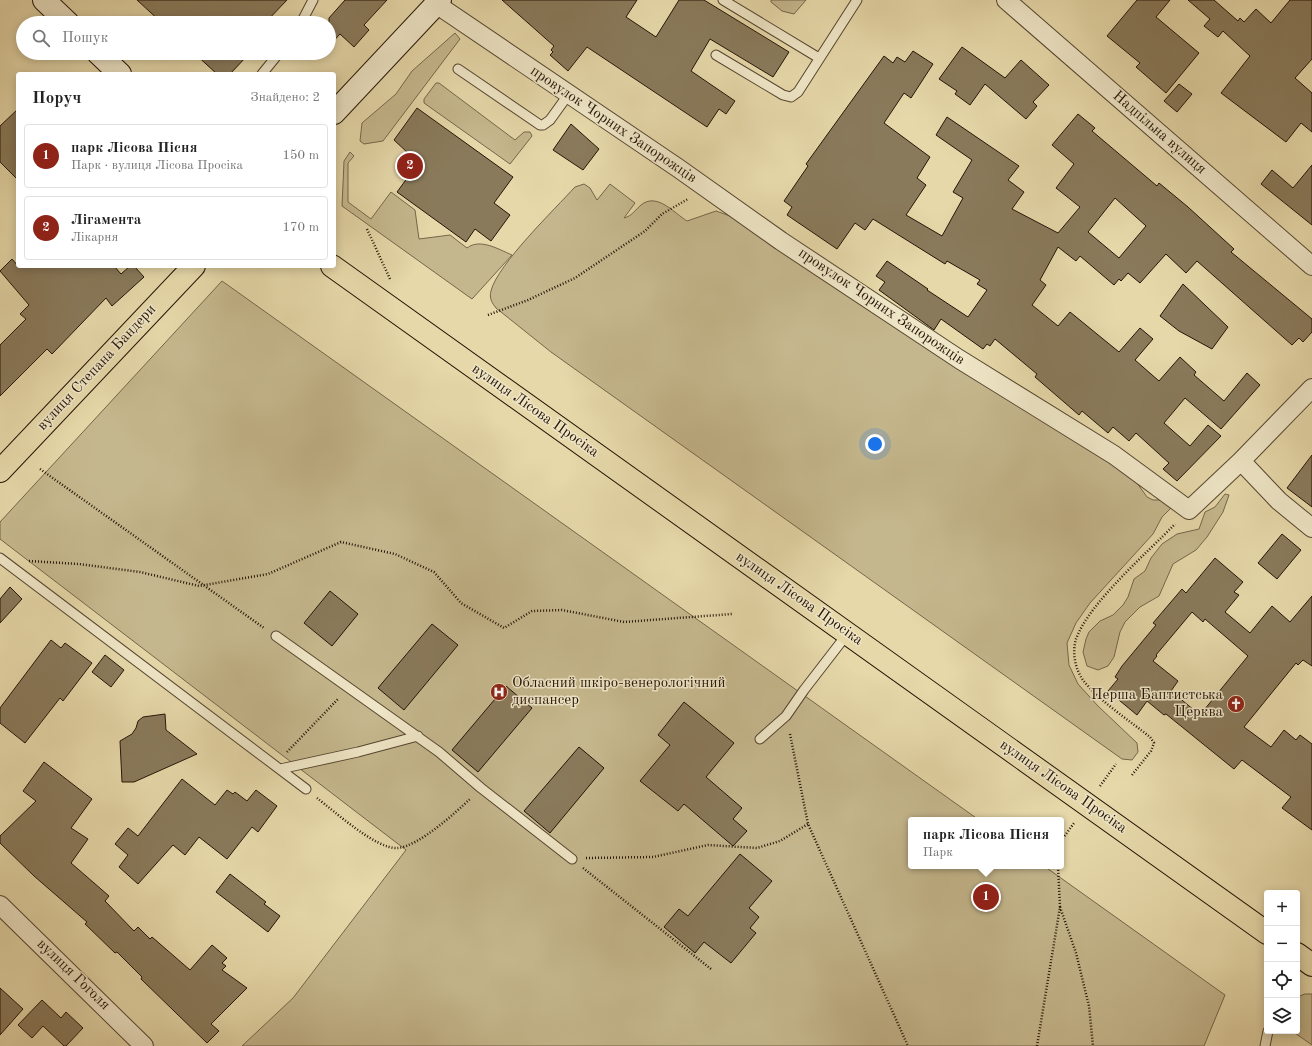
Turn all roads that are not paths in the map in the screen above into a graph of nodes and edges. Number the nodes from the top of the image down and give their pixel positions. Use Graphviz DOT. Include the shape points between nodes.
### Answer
graph roads {
  1 [pos="44,0"];
  2 [pos="313,0"];
  3 [pos="723,0"];
  4 [pos="857,0"];
  5 [pos="1006,0"];
  6 [pos="438,2"];
  7 [pos="61,16"];
  8 [pos="305,16"];
  9 [pos="716,55"];
  10 [pos="819,58"];
  11 [pos="105,60"];
  12 [pos="273,60"];
  13 [pos="458,69"];
  14 [pos="118,72"];
  15 [pos="264,72"];
  16 [pos="568,95"];
  17 [pos="336,111"];
  18 [pos="1312,266"];
  19 [pos="192,268"];
  20 [pos="335,268"];
  21 [pos="1312,388"];
  22 [pos="1240,461"];
  23 [pos="0,471"];
  24 [pos="1312,528"];
  25 [pos="0,559"];
  26 [pos="848,633"];
  27 [pos="276,636"];
  28 [pos="418,736"];
  29 [pos="760,739"];
  30 [pos="277,767"];
  31 [pos="306,789"];
  32 [pos="572,859"];
  33 [pos="0,905"];
  34 [pos="1264,930"];
  35 [pos="1300,956"];
  36 [pos="1312,965"];
  37 [pos="1267,1034"];
  38 [pos="144,1046"];
  39 [pos="1265,1046"];
  1 -- 7 [label="main road"];
  2 -- 8 [label="lane"];
  3 -- 10 [label="lane"];
  4 -- 10 [label="lane"];
  5 -- 18 [label="street, Надпільна вулиця"];
  6 -- 16 [label="street, провулок Чорних Запорожців"];
  6 -- 17 [label="main road"];
  9 -- 10 [label="lane" via="787,97 798,92"];
  11 -- 14 [label="main road"];
  12 -- 15 [label="lane"];
  13 -- 16 [label="lane" via="540,125 550,120"];
  16 -- 22 [label="street, провулок Чорних Запорожців" via="958,359 1118,458 1189,510"];
  19 -- 23 [label="main road, вулиця Степана Бандери"];
  20 -- 26 [label="main road, вулиця Лісова Просіка"];
  21 -- 22 [label="street"];
  22 -- 24 [label="street" via="1279,501"];
  25 -- 30 [label="lane"];
  26 -- 29 [label="lane" via="786,716"];
  26 -- 34 [label="main road, вулиця Лісова Просіка"];
  27 -- 28 [label="lane"];
  28 -- 30 [label="lane" via="358,752"];
  28 -- 32 [label="lane"];
  30 -- 31 [label="lane"];
  33 -- 38 [label="street, вулиця Гоголя"];
  35 -- 36 [label="main road"];
  37 -- 39 [label="lane"];
}
